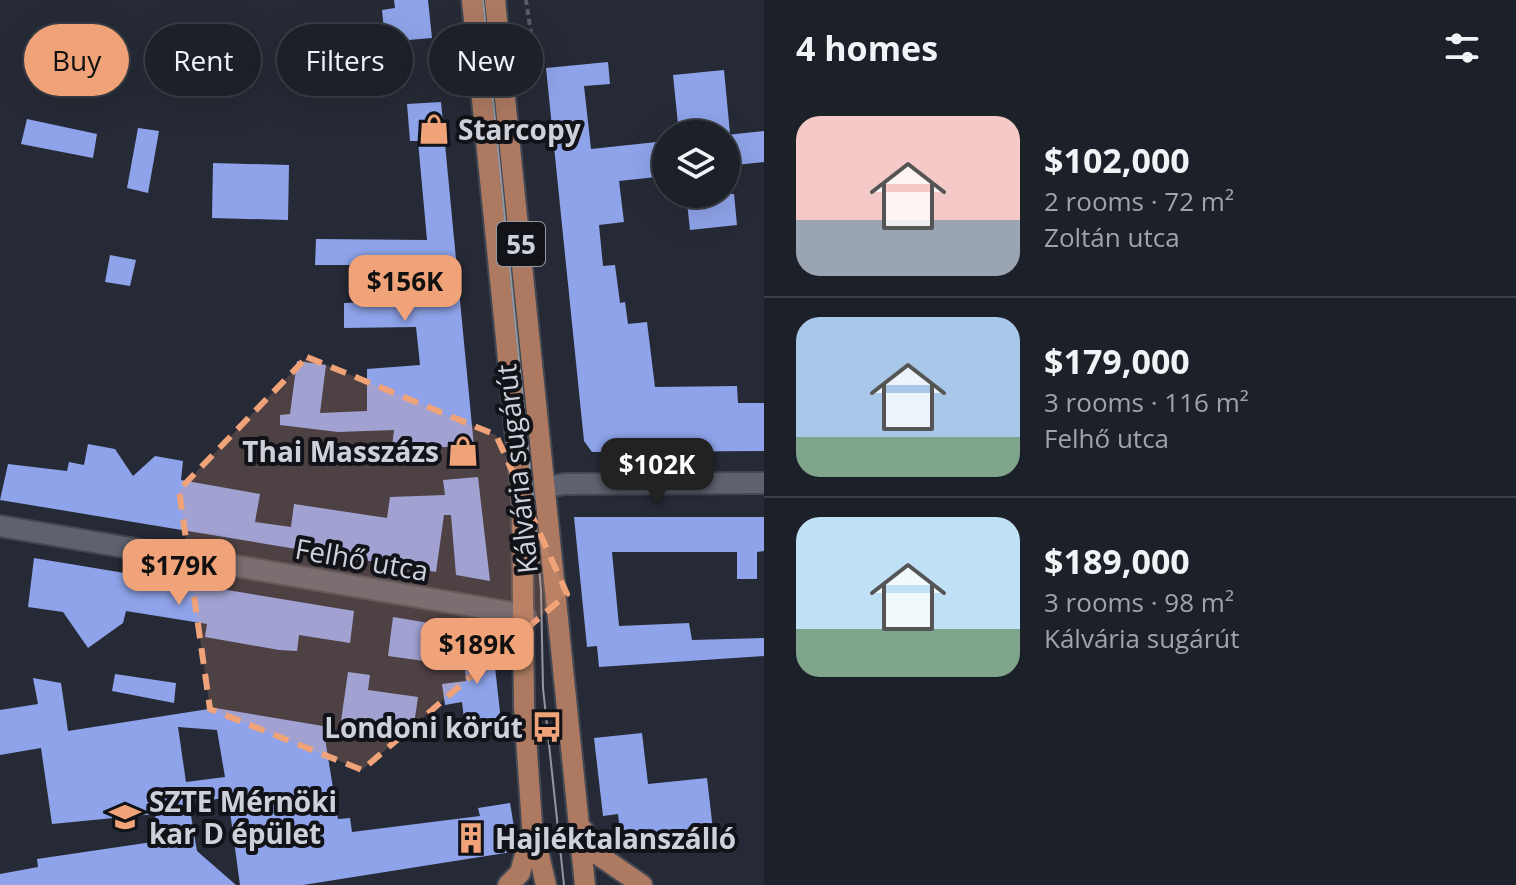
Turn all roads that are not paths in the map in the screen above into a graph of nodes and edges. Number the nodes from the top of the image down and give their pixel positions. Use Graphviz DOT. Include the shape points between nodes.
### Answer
graph roads {
  1 [pos="472,0"];
  2 [pos="495,0"];
  3 [pos="764,483"];
  4 [pos="547,487"];
  5 [pos="522,498"];
  6 [pos="0,526"];
  7 [pos="525,615"];
  8 [pos="579,823"];
  9 [pos="532,825"];
  10 [pos="508,885"];
  11 [pos="546,885"];
  12 [pos="585,885"];
  13 [pos="642,885"];
  1 -- 5 [label="main road, Kálvária sugárút / 55"];
  2 -- 4 [label="main road, Kálvária sugárút / 55"];
  3 -- 4 [label="street"];
  4 -- 5 [label="street"];
  4 -- 8 [label="main road, Kálvária sugárút / 55"];
  5 -- 7 [label="main road, Kálvária sugárút / 55"];
  6 -- 7 [label="street, Felhő utca"];
  7 -- 9 [label="main road, Kálvária sugárút / 55" via="524,707"];
  8 -- 12 [label="main road, Kálvária sugárút / 55"];
  8 -- 13 [label="main road" via="594,852"];
  9 -- 10 [label="main road" via="520,873"];
  9 -- 11 [label="main road, Kálvária sugárút / 55"];
}
